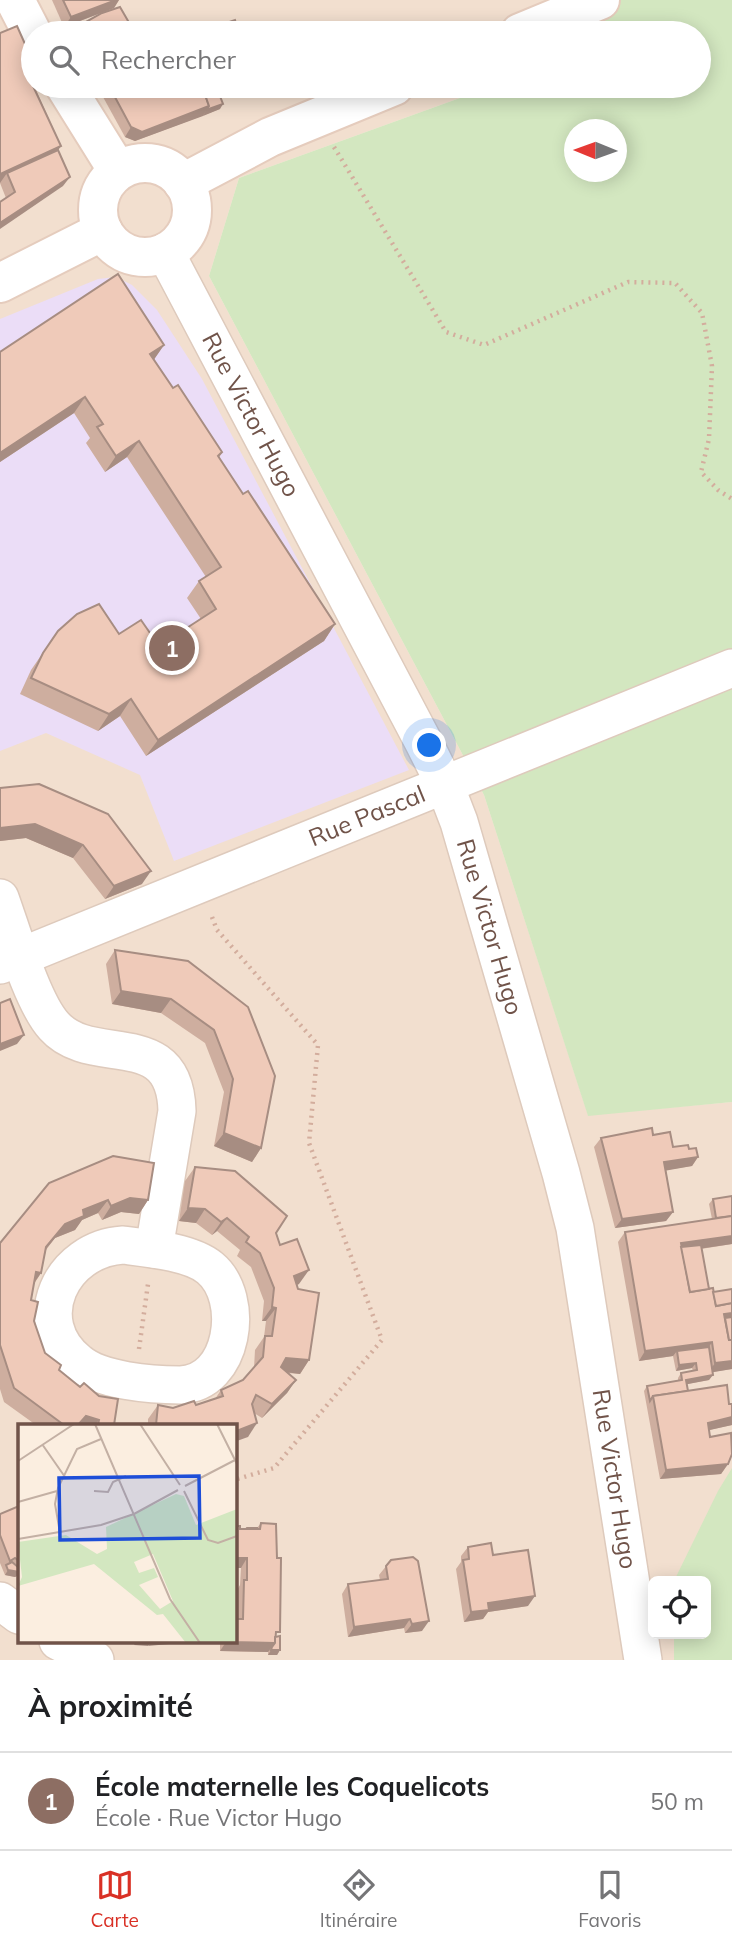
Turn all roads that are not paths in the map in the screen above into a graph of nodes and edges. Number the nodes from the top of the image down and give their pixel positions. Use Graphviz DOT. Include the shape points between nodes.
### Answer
graph roads {
  1 [pos="15,0"];
  2 [pos="600,0"];
  3 [pos="26,21"];
  4 [pos="549,21"];
  5 [pos="72,98"];
  6 [pos="365,98"];
  7 [pos="118,171"];
  8 [pos="183,183"];
  9 [pos="103,231"];
  10 [pos="165,252"];
  11 [pos="0,283"];
  12 [pos="732,668"];
  13 [pos="444,783"];
  14 [pos="0,898"];
  15 [pos="11,961"];
  16 [pos="153,1249"];
  17 [pos="0,1601"];
  18 [pos="18,1614"];
  19 [pos="62,1643"];
  20 [pos="94,1660"];
  21 [pos="640,1660"];
  1 -- 3 [label="street"];
  2 -- 4 [label="street"];
  5 -- 7 [label="street"];
  6 -- 8 [label="street" via="270,137"];
  7 -- 8 [label="street" via="149,163 172,172"];
  7 -- 9 [label="street" via="99,202"];
  8 -- 10 [label="street" via="190,198 190,222 178,243"];
  9 -- 10 [label="street" via="130,254 144,257"];
  9 -- 11 [label="street"];
  10 -- 13 [label="street, Rue Victor Hugo"];
  12 -- 13 [label="street, Rue Pascal"];
  13 -- 15 [label="street, Rue Pascal"];
  13 -- 21 [label="street, Rue Victor Hugo" via="572,1215"];
  14 -- 15 [label="street"];
  15 -- 16 [label="street" via="64,1035 75,1042 139,1054 166,1070 172,1081 177,1111"];
  16 -- 16 [label="street" via="109,1246 71,1267 56,1296 59,1340 78,1363 106,1376 172,1385 194,1382 215,1367 229,1342 231,1306 210,1267"];
  17 -- 18 [label="street"];
  19 -- 20 [label="street"];
}
